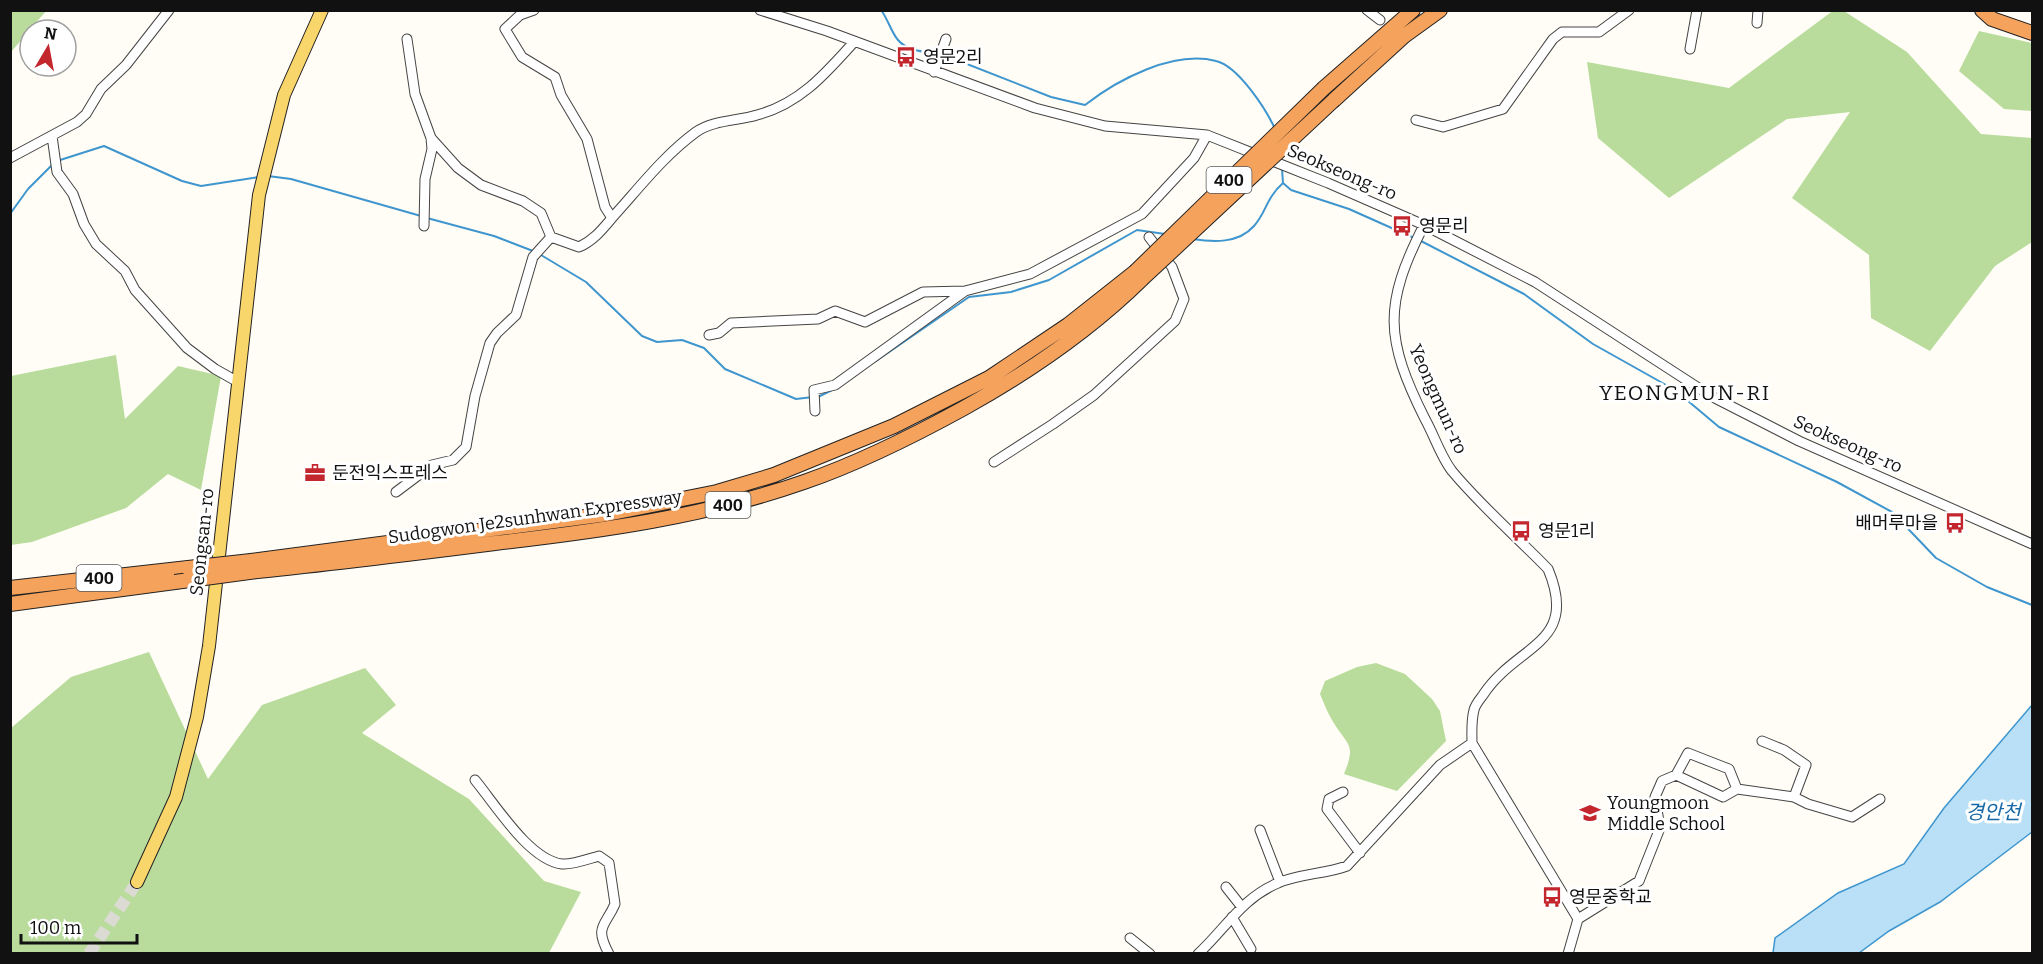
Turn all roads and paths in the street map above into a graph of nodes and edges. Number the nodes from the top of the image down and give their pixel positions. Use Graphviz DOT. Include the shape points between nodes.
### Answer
graph roads {
  1 [pos="169,10"];
  2 [pos="322,10"];
  3 [pos="534,10"];
  4 [pos="760,10"];
  5 [pos="1367,10"];
  6 [pos="1413,10"];
  7 [pos="1440,10"];
  8 [pos="1629,10"];
  9 [pos="1697,10"];
  10 [pos="1758,10"];
  11 [pos="1982,10"];
  12 [pos="1995,10"];
  13 [pos="1380,20"];
  14 [pos="1757,23"];
  15 [pos="2032,25"];
  16 [pos="2032,33"];
  17 [pos="407,39"];
  18 [pos="946,39"];
  19 [pos="854,42"];
  20 [pos="1690,49"];
  21 [pos="934,72"];
  22 [pos="1416,120"];
  23 [pos="1207,135"];
  24 [pos="52,136"];
  25 [pos="431,138"];
  26 [pos="10,158"];
  27 [pos="612,218"];
  28 [pos="425,220"];
  29 [pos="1422,229"];
  30 [pos="550,237"];
  31 [pos="1149,237"];
  32 [pos="1138,276"];
  33 [pos="965,291"];
  34 [pos="709,335"];
  35 [pos="238,382"];
  36 [pos="815,408"];
  37 [pos="994,462"];
  38 [pos="396,492"];
  39 [pos="2032,544"];
  40 [pos="254,566"];
  41 [pos="10,588"];
  42 [pos="10,604"];
  43 [pos="1762,741"];
  44 [pos="1472,743"];
  45 [pos="1676,775"];
  46 [pos="475,780"];
  47 [pos="1737,789"];
  48 [pos="1344,792"];
  49 [pos="1794,796"];
  50 [pos="1880,799"];
  51 [pos="1260,830"];
  52 [pos="1360,853"];
  53 [pos="137,882"];
  54 [pos="1280,882"];
  55 [pos="1226,887"];
  56 [pos="1241,906"];
  57 [pos="1232,917"];
  58 [pos="1578,920"];
  59 [pos="1130,938"];
  60 [pos="1251,949"];
  61 [pos="609,954"];
  62 [pos="1150,954"];
  63 [pos="1198,954"];
  64 [pos="1568,954"];
  1 -- 24 [label="street" via="126,65 101,89 86,114"];
  2 -- 35 [label="main road, Seongsan-ro" via="284,95 265,165"];
  3 -- 27 [label="street" via="520,15 505,29 522,57 555,77 587,139 605,207"];
  4 -- 19 [label="street, Seokseong-ro"];
  5 -- 13 [label="street"];
  6 -- 32 [label="highway, Sudogwon Je2sunhwan Expressway / 400, bridge" via="1324,88"];
  7 -- 32 [label="highway, Sudogwon Je2sunhwan Expressway / 400, bridge" via="1404,36"];
  8 -- 22 [label="street" via="1599,32 1562,32 1553,39 1503,110 1443,127"];
  9 -- 20 [label="street"];
  10 -- 14 [label="street"];
  11 -- 16 [label="highway" via="1992,19"];
  12 -- 15 [label="highway" via="1999,15"];
  17 -- 25 [label="street" via="415,94"];
  18 -- 21 [label="street"];
  19 -- 21 [label="street, Seokseong-ro"];
  19 -- 27 [label="street" via="816,83 792,102 698,131 666,157"];
  21 -- 23 [label="street, Seokseong-ro" via="1035,108 1105,126"];
  23 -- 29 [label="street, Seokseong-ro" via="1288,167"];
  23 -- 33 [label="street" via="1194,158 1142,214 1030,274"];
  24 -- 26 [label="street"];
  24 -- 35 [label="street" via="57,169 96,244 126,271 135,290 187,348"];
  25 -- 28 [label="street"];
  25 -- 30 [label="street" via="458,168 481,185 523,201 541,213"];
  27 -- 30 [label="street" via="589,243 579,247"];
  29 -- 39 [label="street, Seokseong-ro" via="1535,282 1711,396 1799,441"];
  29 -- 44 [label="street, Yeongmun-ro" via="1399,282 1396,351 1451,470 1548,569 1557,590 1558,614 1547,636 1492,681 1474,709"];
  30 -- 38 [label="street" via="533,257 516,315 490,343 466,447 453,460 432,465"];
  31 -- 37 [label="street" via="1172,267 1184,299 1175,321 1094,395"];
  32 -- 40 [label="highway, Sudogwon Je2sunhwan Expressway / 400" via="989,378 894,426 774,475 717,492 607,514"];
  33 -- 34 [label="street" via="923,292 865,322 836,311 818,319 731,323 719,333"];
  33 -- 36 [label="street" via="834,385 814,390"];
  35 -- 53 [label="main road, Seongsan-ro" via="209,646 197,717 176,797"];
  40 -- 41 [label="highway, Sudogwon Je2sunhwan Expressway / 400, bridge" via="188,568"];
  40 -- 42 [label="highway, Sudogwon Je2sunhwan Expressway / 400, bridge" via="175,582"];
  43 -- 49 [label="street" via="1806,765"];
  44 -- 52 [label="street" via="1440,765"];
  44 -- 58 [label="street"];
  45 -- 47 [label="street" via="1724,796"];
  45 -- 47 [label="street" via="1688,753 1729,769"];
  45 -- 58 [label="street" via="1662,781 1655,797 1660,828 1639,882"];
  46 -- 61 [label="street" via="538,855 562,864 599,856 609,863 615,904 602,931"];
  47 -- 49 [label="street"];
  48 -- 52 [label="street" via="1329,799 1327,809"];
  49 -- 50 [label="street" via="1852,817"];
  51 -- 54 [label="street"];
  52 -- 54 [label="street" via="1347,866"];
  54 -- 56 [label="street"];
  55 -- 56 [label="street"];
  56 -- 57 [label="street"];
  57 -- 60 [label="street"];
  57 -- 63 [label="street"];
  58 -- 64 [label="street"];
  59 -- 62 [label="street"];
}
